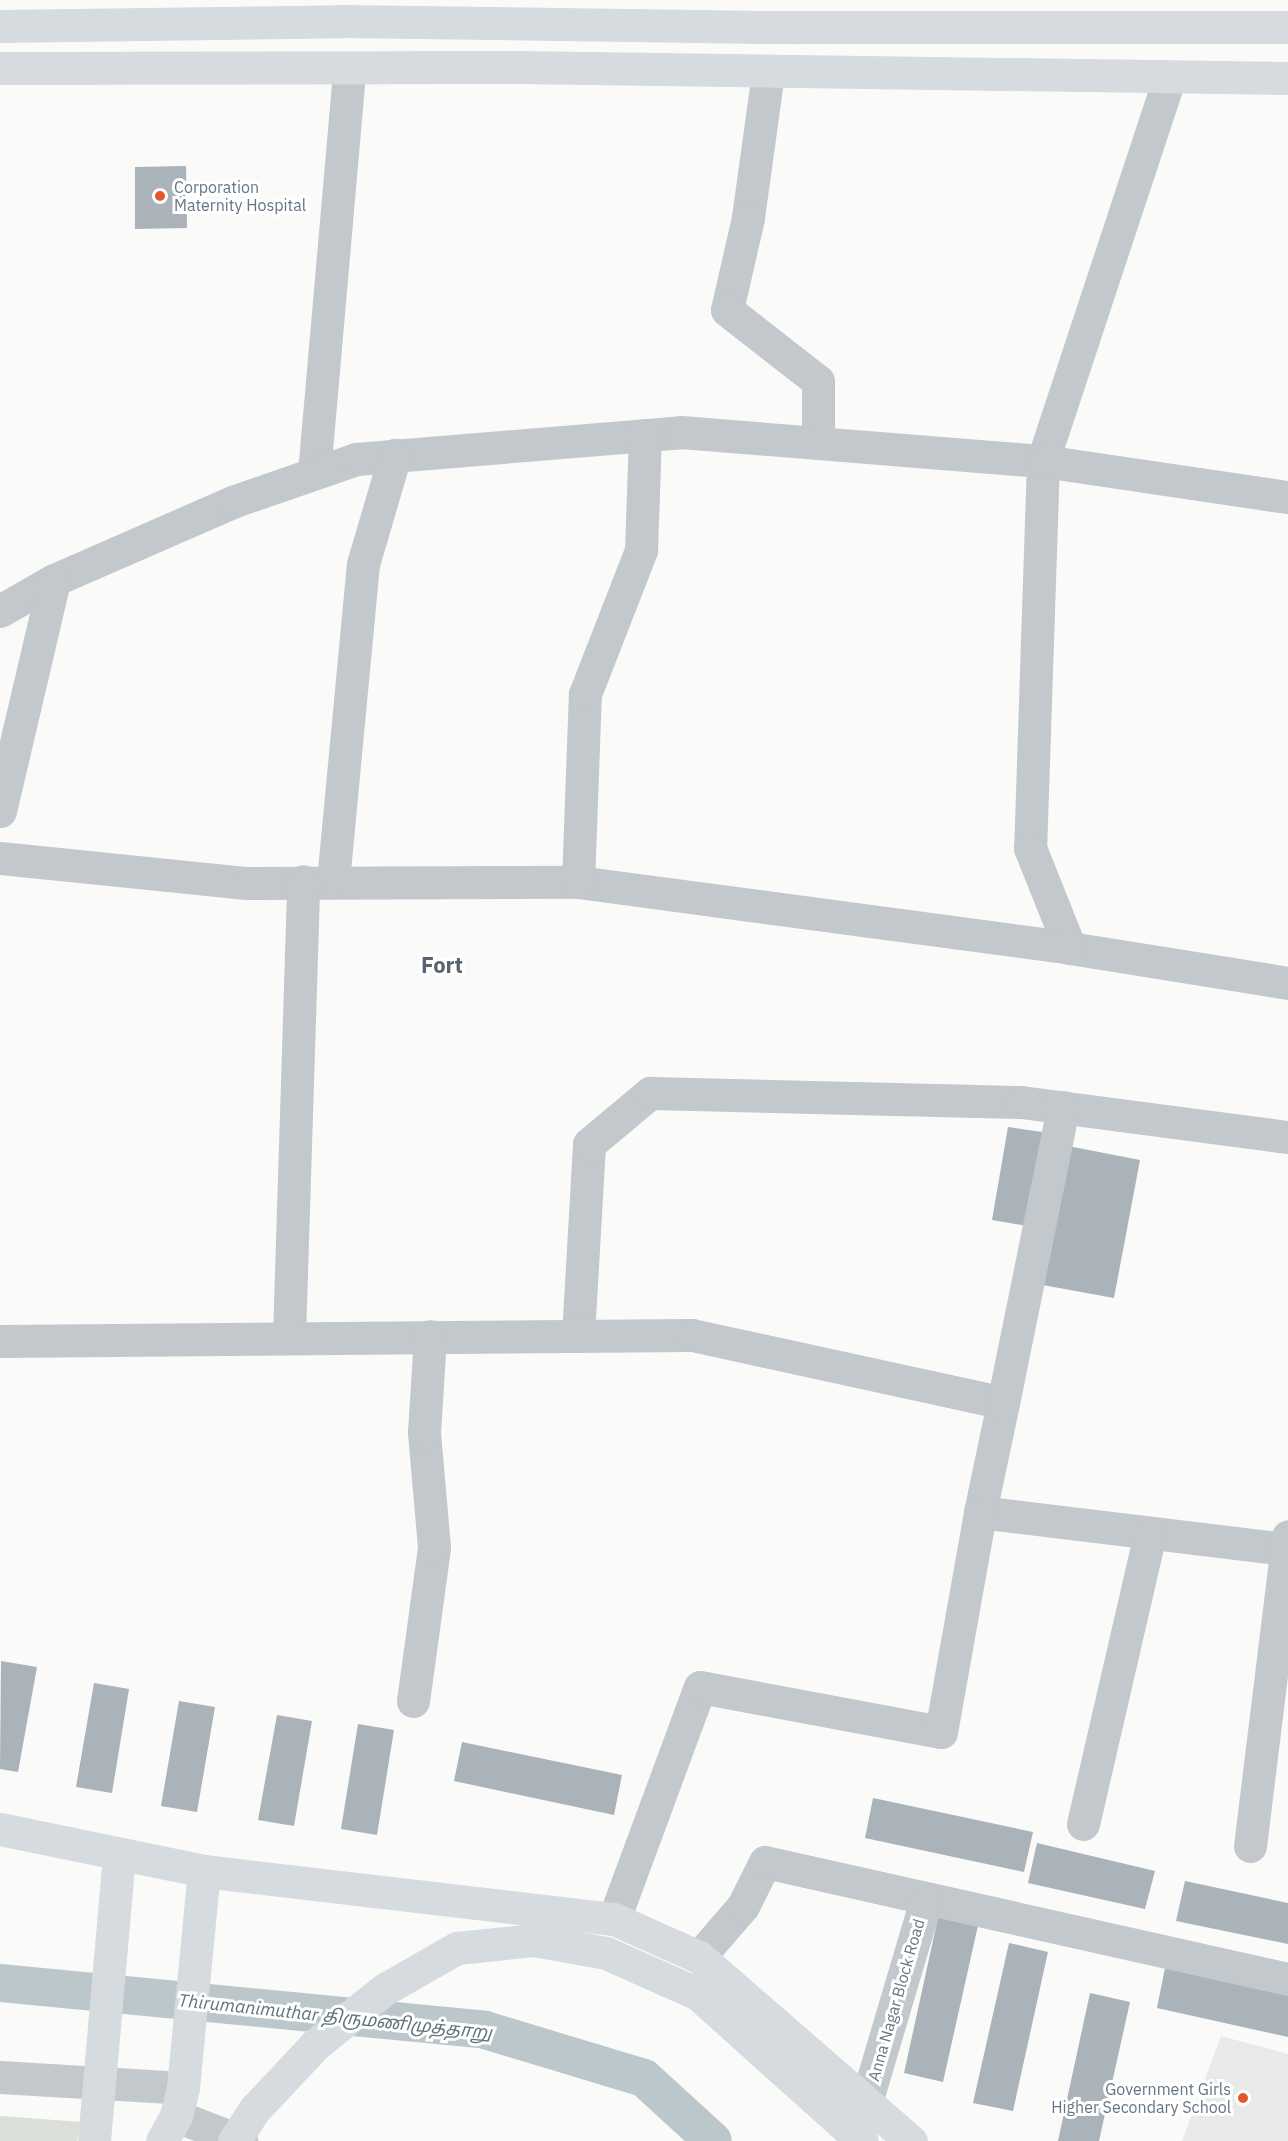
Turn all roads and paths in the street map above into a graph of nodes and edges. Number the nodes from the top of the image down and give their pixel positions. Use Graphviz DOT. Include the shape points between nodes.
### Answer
graph roads {
  1 [pos="413,11"];
  2 [pos="0,26"];
  3 [pos="1288,27"];
  4 [pos="0,68"];
  5 [pos="349,69"];
  6 [pos="768,73"];
  7 [pos="1288,78"];
  8 [pos="1169,79"];
  9 [pos="645,435"];
  10 [pos="818,443"];
  11 [pos="395,455"];
  12 [pos="1043,461"];
  13 [pos="314,473"];
  14 [pos="1288,497"];
  15 [pos="54,580"];
  16 [pos="0,610"];
  17 [pos="6,758"];
  18 [pos="0,811"];
  19 [pos="0,858"];
  20 [pos="318,881"];
  21 [pos="578,882"];
  22 [pos="1070,948"];
  23 [pos="1288,983"];
  24 [pos="1063,1107"];
  25 [pos="1288,1137"];
  26 [pos="430,1336"];
  27 [pos="578,1336"];
  28 [pos="289,1337"];
  29 [pos="0,1341"];
  30 [pos="1003,1403"];
  31 [pos="980,1512"];
  32 [pos="1150,1533"];
  33 [pos="1287,1545"];
  34 [pos="412,1701"];
  35 [pos="1083,1824"];
  36 [pos="0,1829"];
  37 [pos="1250,1846"];
  38 [pos="118,1870"];
  39 [pos="203,1878"];
  40 [pos="926,1900"];
  41 [pos="614,1919"];
  42 [pos="699,1957"];
  43 [pos="1288,1979"];
  44 [pos="99,2071"];
  45 [pos="0,2077"];
  46 [pos="867,2099"];
  47 [pos="174,2115"];
  48 [pos="94,2141"];
  49 [pos="234,2141"];
  50 [pos="242,2141"];
  51 [pos="862,2141"];
  52 [pos="911,2141"];
  1 -- 2 [label="main road"];
  1 -- 3 [label="main road"];
  4 -- 5 [label="main road"];
  5 -- 6 [label="main road" via="518,67"];
  5 -- 13 [label="street"];
  6 -- 8 [label="main road"];
  6 -- 10 [label="street" via="748,218 727,309 818,381"];
  7 -- 8 [label="main road"];
  8 -- 12 [label="street"];
  9 -- 10 [label="street" via="681,432"];
  9 -- 11 [label="street"];
  9 -- 21 [label="street" via="641,550 585,694"];
  10 -- 12 [label="street"];
  11 -- 13 [label="street" via="356,459"];
  11 -- 20 [label="street" via="363,564"];
  12 -- 14 [label="street"];
  12 -- 22 [label="street" via="1030,848"];
  13 -- 15 [label="street" via="235,501"];
  15 -- 16 [label="street"];
  15 -- 17 [label="street"];
  17 -- 18 [label="street"];
  19 -- 20 [label="street" via="247,883"];
  20 -- 21 [label="street"];
  20 -- 28 [label="street"];
  21 -- 22 [label="street"];
  22 -- 23 [label="street"];
  24 -- 25 [label="street"];
  24 -- 27 [label="street" via="1021,1101 650,1093 589,1144"];
  24 -- 30 [label="street"];
  26 -- 27 [label="street"];
  26 -- 28 [label="street"];
  26 -- 34 [label="street" via="424,1432 434,1547"];
  27 -- 30 [label="street" via="692,1335"];
  28 -- 29 [label="street"];
  30 -- 31 [label="street"];
  31 -- 32 [label="street"];
  31 -- 41 [label="street" via="941,1732 700,1687"];
  32 -- 33 [label="street"];
  32 -- 35 [label="street"];
  33 -- 37 [label="street"];
  36 -- 38 [label="main road"];
  38 -- 39 [label="main road"];
  38 -- 44 [label="main road"];
  39 -- 41 [label="main road"];
  39 -- 47 [label="main road" via="186,2054"];
  40 -- 42 [label="street" via="765,1862 743,1906"];
  40 -- 43 [label="street"];
  40 -- 46 [label="street, Anna Nagar Block Road"];
  41 -- 42 [label="main road"];
  42 -- 46 [label="main road"];
  44 -- 45 [label="street"];
  44 -- 47 [label="street"];
  44 -- 48 [label="main road"];
  46 -- 52 [label="main road"];
  47 -- 50 [label="street"];
  49 -- 51 [label="main road" via="255,2109 316,2044 385,1989 457,1948 534,1940 606,1953 698,1994"];
}
